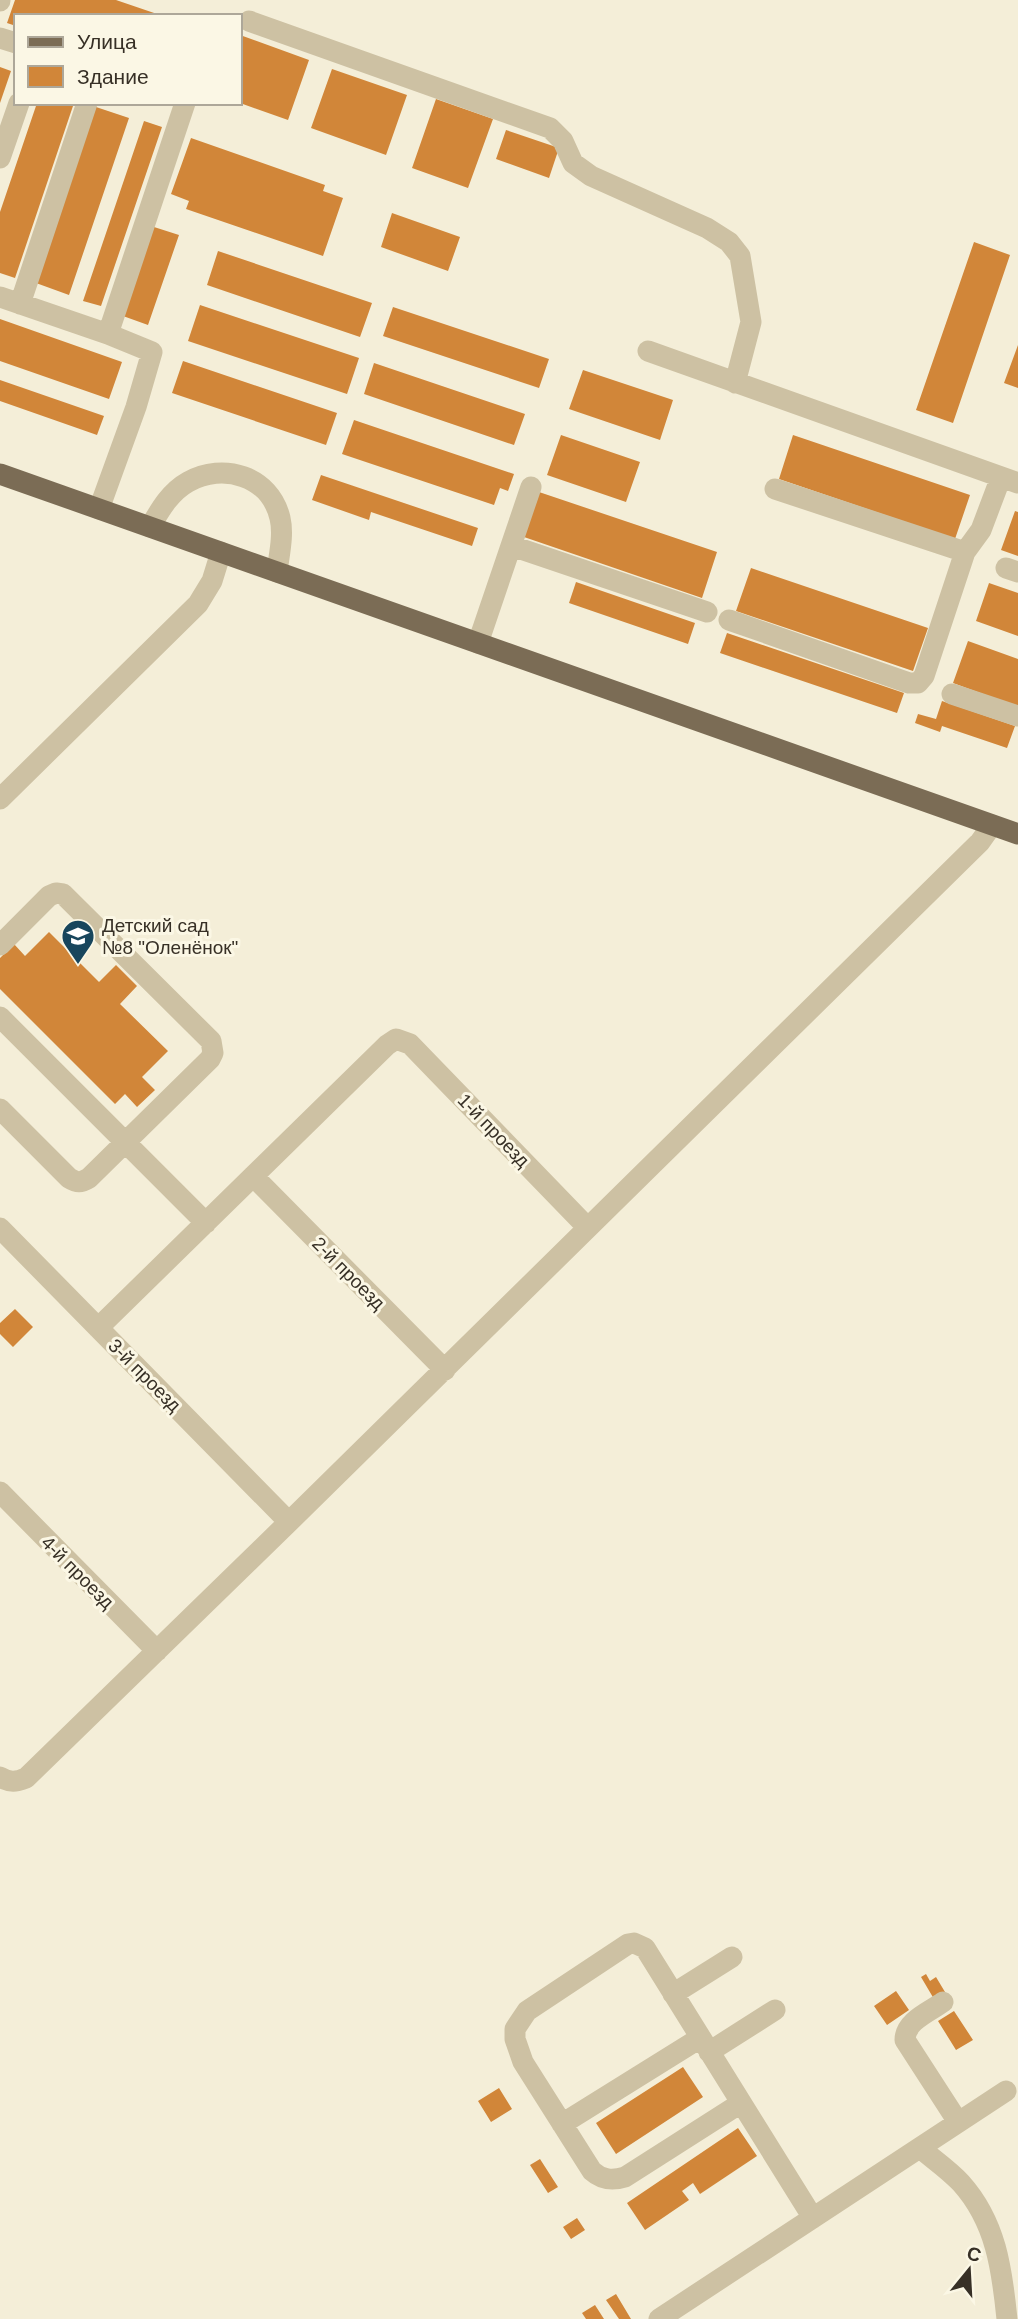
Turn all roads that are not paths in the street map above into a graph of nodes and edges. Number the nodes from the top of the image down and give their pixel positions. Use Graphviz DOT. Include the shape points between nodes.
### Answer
graph roads {
  1 [pos="249,21"];
  2 [pos="18,105"];
  3 [pos="85,105"];
  4 [pos="184,105"];
  5 [pos="0,158"];
  6 [pos="10,301"];
  7 [pos="108,334"];
  8 [pos="648,351"];
  9 [pos="735,383"];
  10 [pos="0,474"];
  11 [pos="1010,480"];
  12 [pos="531,487"];
  13 [pos="775,489"];
  14 [pos="99,509"];
  15 [pos="150,527"];
  16 [pos="512,546"];
  17 [pos="221,552"];
  18 [pos="965,552"];
  19 [pos="277,572"];
  20 [pos="706,612"];
  21 [pos="729,620"];
  22 [pos="478,643"];
  23 [pos="952,694"];
  24 [pos="1018,716"];
  25 [pos="0,799"];
  26 [pos="992,825"];
  27 [pos="1018,834"];
  28 [pos="0,945"];
  29 [pos="0,1017"];
  30 [pos="0,1109"];
  31 [pos="125,1142"];
  32 [pos="253,1176"];
  33 [pos="206,1223"];
  34 [pos="587,1227"];
  35 [pos="0,1228"];
  36 [pos="98,1328"];
  37 [pos="444,1370"];
  38 [pos="0,1492"];
  39 [pos="289,1522"];
  40 [pos="157,1651"];
  41 [pos="4,1779"];
  42 [pos="732,1957"];
  43 [pos="673,1994"];
  44 [pos="943,2002"];
  45 [pos="775,2010"];
  46 [pos="705,2045"];
  47 [pos="1006,2091"];
  48 [pos="741,2104"];
  49 [pos="958,2122"];
  50 [pos="562,2124"];
  51 [pos="920,2148"];
  52 [pos="813,2218"];
  53 [pos="659,2319"];
  54 [pos="1007,2319"];
  1 -- 9 [label="street" via="550,128 563,141 573,163 591,176 729,242 740,256 751,322"];
  2 -- 5 [label="street"];
  3 -- 6 [label="street"];
  4 -- 7 [label="street"];
  6 -- 7 [label="street"];
  7 -- 14 [label="street" via="152,352"];
  8 -- 9 [label="street"];
  9 -- 11 [label="street"];
  10 -- 14 [label="main road"];
  11 -- 18 [label="street"];
  12 -- 16 [label="street"];
  13 -- 18 [label="street"];
  14 -- 15 [label="main road"];
  15 -- 17 [label="main road"];
  15 -- 19 [label="street" via="161,508 188,482 219,472 233,473 258,485 276,507 281,520"];
  16 -- 20 [label="street"];
  16 -- 22 [label="street"];
  17 -- 19 [label="main road"];
  17 -- 25 [label="street" via="212,582 198,604"];
  18 -- 21 [label="street" via="918,683"];
  19 -- 22 [label="main road"];
  22 -- 26 [label="main road"];
  23 -- 24 [label="street"];
  26 -- 27 [label="main road"];
  26 -- 34 [label="street" via="980,842"];
  28 -- 31 [label="street" via="49,896 63,894 211,1041 210,1059"];
  29 -- 31 [label="street"];
  30 -- 31 [label="street" via="77,1182 89,1178"];
  31 -- 33 [label="street"];
  32 -- 33 [label="street"];
  32 -- 34 [label="street, 1-й проезд" via="396,1039 410,1045"];
  32 -- 37 [label="street, 2-й проезд"];
  33 -- 36 [label="street"];
  34 -- 37 [label="street"];
  35 -- 36 [label="street, 3-й проезд"];
  36 -- 39 [label="street, 3-й проезд"];
  37 -- 39 [label="street"];
  38 -- 40 [label="street, 4-й проезд"];
  39 -- 40 [label="street"];
  40 -- 41 [label="street" via="26,1777 18,1782"];
  42 -- 43 [label="street"];
  43 -- 46 [label="street"];
  43 -- 50 [label="street" via="645,1948 634,1943 527,2011 515,2029 518,2051"];
  44 -- 49 [label="street" via="911,2024 905,2040"];
  45 -- 46 [label="street"];
  46 -- 48 [label="street"];
  46 -- 50 [label="street"];
  47 -- 49 [label="street"];
  48 -- 50 [label="street" via="615,2180 592,2171"];
  48 -- 52 [label="street"];
  49 -- 51 [label="street"];
  51 -- 52 [label="street"];
  51 -- 54 [label="street" via="973,2197 986,2219 1002,2275"];
  52 -- 53 [label="street"];
}
